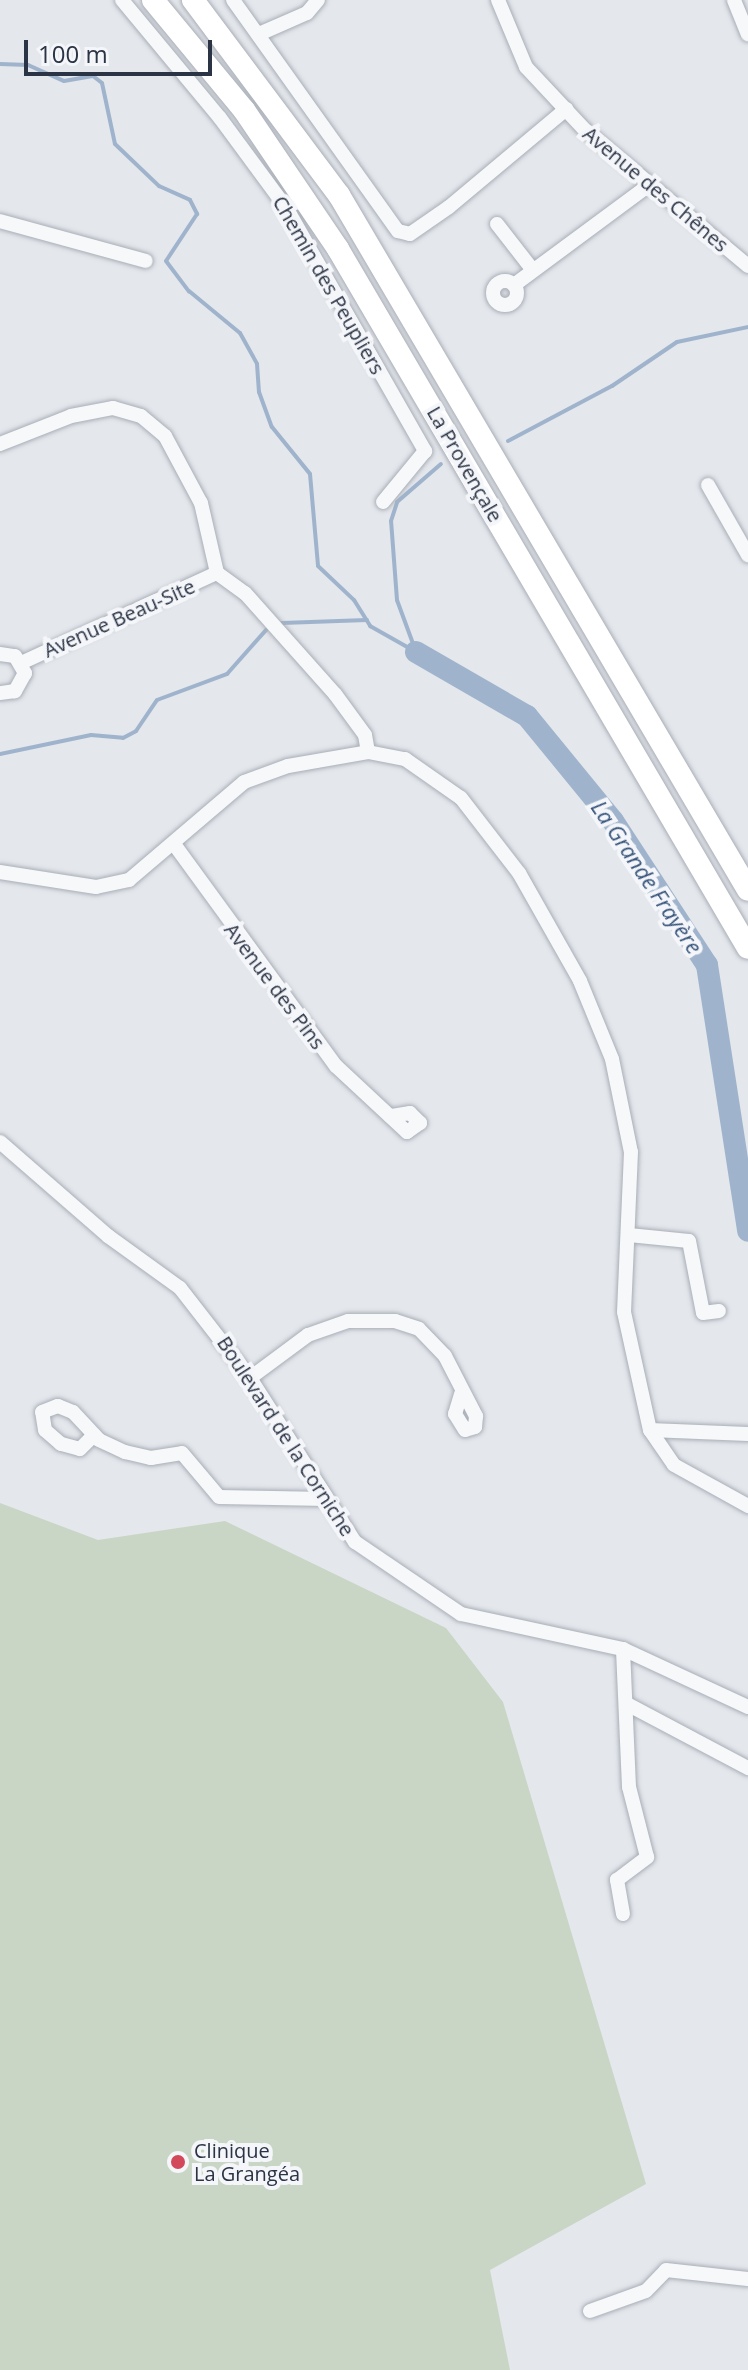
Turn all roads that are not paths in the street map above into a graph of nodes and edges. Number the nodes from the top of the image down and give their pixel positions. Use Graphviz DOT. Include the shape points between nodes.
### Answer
graph roads {
  1 [pos="122,0"];
  2 [pos="153,0"];
  3 [pos="193,0"];
  4 [pos="233,0"];
  5 [pos="318,0"];
  6 [pos="498,0"];
  7 [pos="734,0"];
  8 [pos="259,34"];
  9 [pos="748,34"];
  10 [pos="566,109"];
  11 [pos="648,186"];
  12 [pos="0,221"];
  13 [pos="497,224"];
  14 [pos="146,261"];
  15 [pos="748,266"];
  16 [pos="532,269"];
  17 [pos="514,285"];
  18 [pos="0,444"];
  19 [pos="708,485"];
  20 [pos="383,502"];
  21 [pos="748,555"];
  22 [pos="217,573"];
  23 [pos="0,654"];
  24 [pos="21,663"];
  25 [pos="0,693"];
  26 [pos="368,752"];
  27 [pos="174,844"];
  28 [pos="0,872"];
  29 [pos="748,890"];
  30 [pos="748,948"];
  31 [pos="390,1116"];
  32 [pos="0,1142"];
  33 [pos="629,1235"];
  34 [pos="719,1311"];
  35 [pos="250,1378"];
  36 [pos="461,1394"];
  37 [pos="650,1430"];
  38 [pos="748,1434"];
  39 [pos="94,1435"];
  40 [pos="327,1499"];
  41 [pos="748,1506"];
  42 [pos="623,1649"];
  43 [pos="627,1704"];
  44 [pos="748,1707"];
  45 [pos="748,1768"];
  46 [pos="623,1914"];
  47 [pos="748,2279"];
  48 [pos="590,2311"];
  1 -- 20 [label="street, Chemin des Peupliers" via="287,209 425,451"];
  2 -- 30 [label="highway, La Provençale" via="244,110 338,249"];
  3 -- 29 [label="highway, La Provençale" via="346,206"];
  4 -- 8 [label="street"];
  5 -- 8 [label="street" via="307,13"];
  6 -- 10 [label="street, Avenue des Chênes" via="526,67"];
  7 -- 9 [label="street"];
  8 -- 10 [label="street" via="398,231 410,234"];
  10 -- 11 [label="street, Avenue des Chênes"];
  11 -- 15 [label="street, Avenue des Chênes"];
  11 -- 16 [label="street"];
  12 -- 14 [label="street"];
  13 -- 16 [label="street"];
  16 -- 17 [label="street"];
  18 -- 22 [label="street" via="71,416 113,408 141,416 165,436 201,503"];
  19 -- 21 [label="street"];
  22 -- 24 [label="street, Avenue Beau-Site"];
  22 -- 26 [label="street" via="245,593 335,694 365,735"];
  23 -- 24 [label="street, Avenue Beau-Site"];
  24 -- 25 [label="street, Avenue Beau-Site" via="23,682 15,691"];
  26 -- 27 [label="street" via="288,766 244,782"];
  26 -- 33 [label="street" via="405,759 477,815 519,873 580,981 612,1059 624,1109 632,1165"];
  27 -- 28 [label="street" via="129,880 96,887"];
  27 -- 31 [label="street, Avenue des Pins" via="336,1066"];
  32 -- 35 [label="street, Boulevard de la Corniche" via="108,1236 180,1288"];
  33 -- 34 [label="street" via="689,1241 703,1313"];
  33 -- 37 [label="street" via="624,1312"];
  35 -- 36 [label="street" via="308,1335 348,1321 395,1321 431,1338"];
  35 -- 40 [label="street, Boulevard de la Corniche"];
  37 -- 38 [label="street"];
  37 -- 41 [label="street" via="674,1465"];
  39 -- 40 [label="street" via="125,1452 151,1458 182,1453 219,1497"];
  40 -- 42 [label="street, Boulevard de la Corniche" via="355,1542 461,1614"];
  42 -- 43 [label="street"];
  42 -- 44 [label="street, Boulevard de la Corniche"];
  43 -- 45 [label="street"];
  43 -- 46 [label="street" via="629,1787 647,1857 617,1880"];
  47 -- 48 [label="street" via="666,2270 646,2291"];
}
